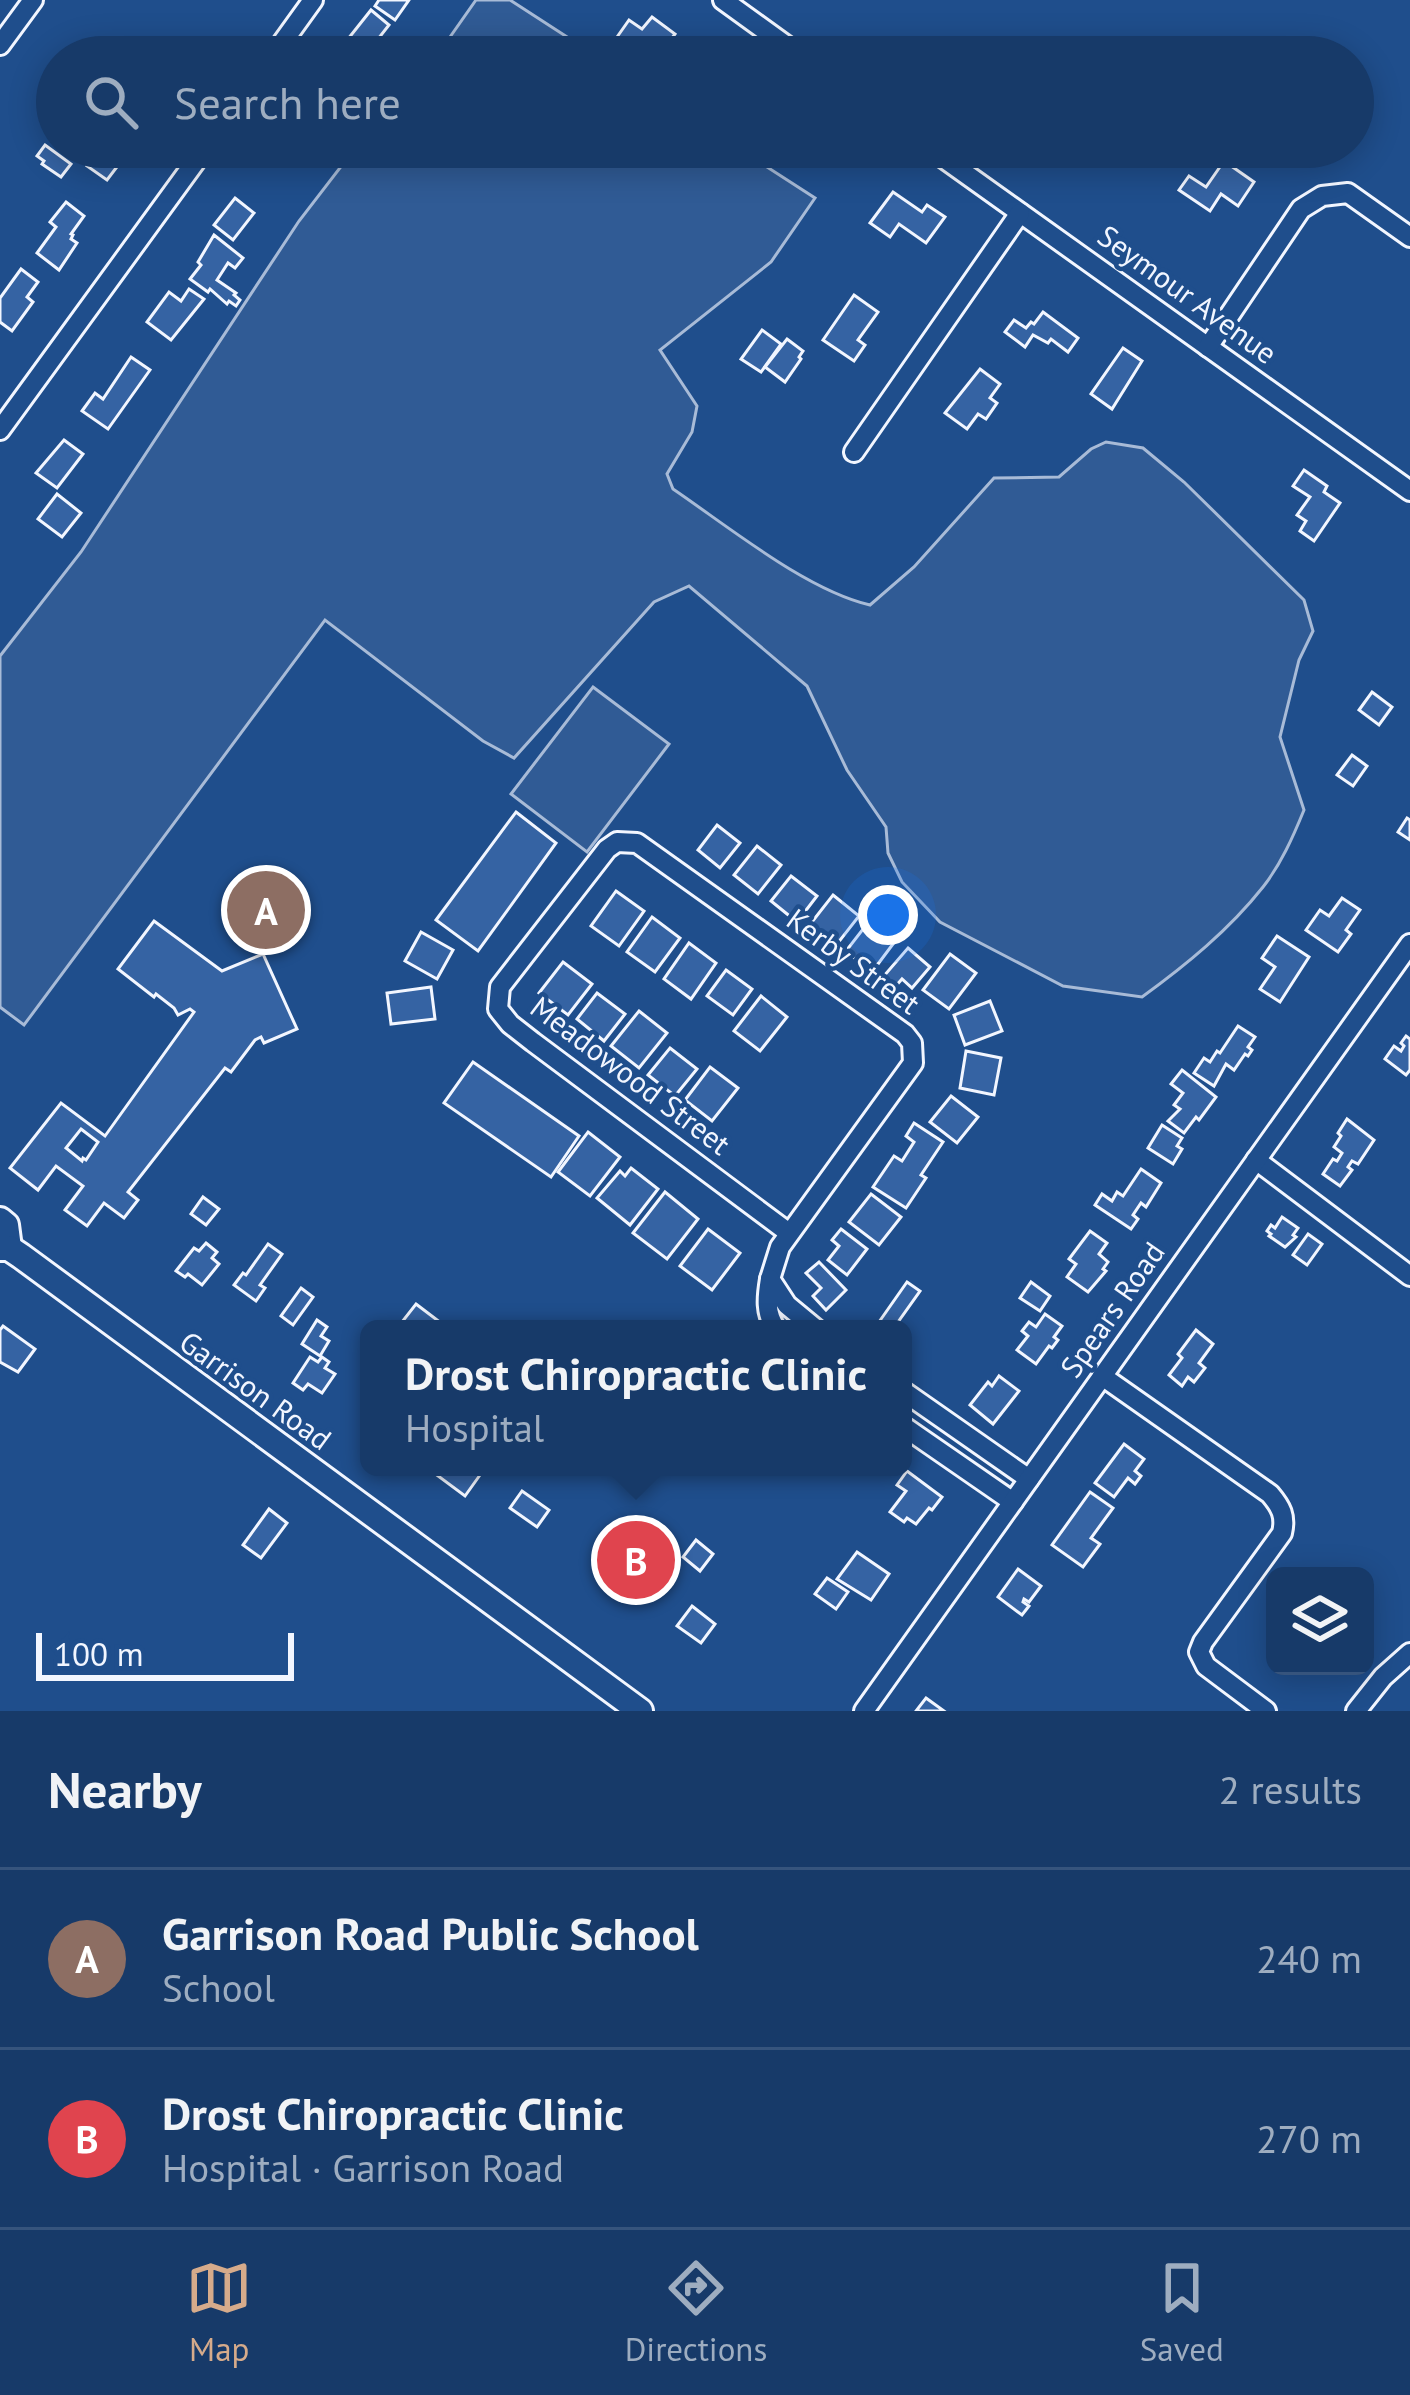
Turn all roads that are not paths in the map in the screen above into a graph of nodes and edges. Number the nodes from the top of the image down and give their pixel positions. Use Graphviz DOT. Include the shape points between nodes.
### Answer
graph roads {
  1 [pos="33,0"];
  2 [pos="313,0"];
  3 [pos="722,0"];
  4 [pos="287,36"];
  5 [pos="773,36"];
  6 [pos="0,45"];
  7 [pos="191,168"];
  8 [pos="957,168"];
  9 [pos="1020,213"];
  10 [pos="1410,237"];
  11 [pos="1208,347"];
  12 [pos="0,430"];
  13 [pos="854,452"];
  14 [pos="1410,491"];
  15 [pos="626,842"];
  16 [pos="1410,944"];
  17 [pos="1256,1160"];
  18 [pos="0,1220"];
  19 [pos="789,1233"];
  20 [pos="4,1248"];
  21 [pos="1410,1276"];
  22 [pos="770,1280"];
  23 [pos="771,1320"];
  24 [pos="806,1320"];
  25 [pos="1102,1376"];
  26 [pos="912,1397"];
  27 [pos="912,1432"];
  28 [pos="1029,1479"];
  29 [pos="1013,1502"];
  30 [pos="1410,1653"];
  31 [pos="640,1711"];
  32 [pos="864,1711"];
  33 [pos="1266,1711"];
  34 [pos="1356,1711"];
  1 -- 6 [label="street"];
  2 -- 4 [label="street"];
  3 -- 5 [label="street"];
  7 -- 12 [label="street"];
  8 -- 9 [label="street, Seymour Avenue"];
  9 -- 11 [label="street, Seymour Avenue"];
  9 -- 13 [label="street"];
  10 -- 11 [label="street" via="1348,193 1322,196 1301,209"];
  11 -- 14 [label="street, Seymour Avenue"];
  15 -- 19 [label="street, Kerby Street" via="912,1043 913,1064"];
  15 -- 19 [label="street, Meadowood Street" via="607,849 526,953 500,987 498,1009"];
  16 -- 17 [label="street, Spears Road"];
  17 -- 21 [label="street"];
  17 -- 25 [label="street, Spears Road"];
  18 -- 20 [label="main road, Garrison Road"];
  19 -- 22 [label="street"];
  20 -- 31 [label="main road, Garrison Road"];
  22 -- 23 [label="street"];
  22 -- 24 [label="street"];
  25 -- 28 [label="street, Spears Road"];
  25 -- 33 [label="street" via="1282,1508 1282,1533 1199,1652 1205,1666"];
  26 -- 28 [label="street"];
  27 -- 29 [label="street"];
  28 -- 29 [label="street, Spears Road"];
  29 -- 32 [label="street, Spears Road"];
  30 -- 34 [label="street"];
}
